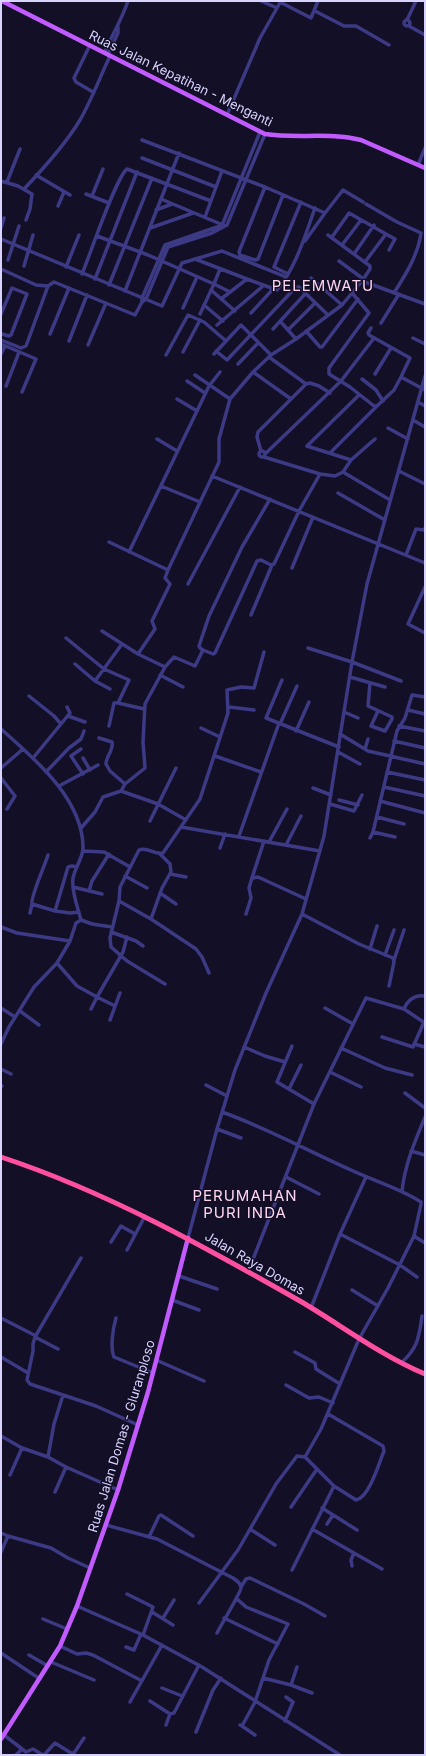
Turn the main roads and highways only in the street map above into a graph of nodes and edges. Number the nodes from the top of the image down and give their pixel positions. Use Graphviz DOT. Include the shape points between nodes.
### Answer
graph roads {
  1 [pos="4,1"];
  2 [pos="425,168"];
  3 [pos="1,1157"];
  4 [pos="188,1238"];
  5 [pos="425,1373"];
  6 [pos="2,1737"];
  1 -- 2 [label="main road, Ruas Jalan Kepatihan - Menganti" via="262,133 281,136 351,137"];
  3 -- 4 [label="highway, Jalan Raya Domas" via="51,1175 145,1216"];
  4 -- 5 [label="highway, Jalan Raya Domas" via="401,1363"];
  4 -- 6 [label="main road, Ruas Jalan Domas - Gluranploso" via="138,1425 77,1606 60,1646"];
}
